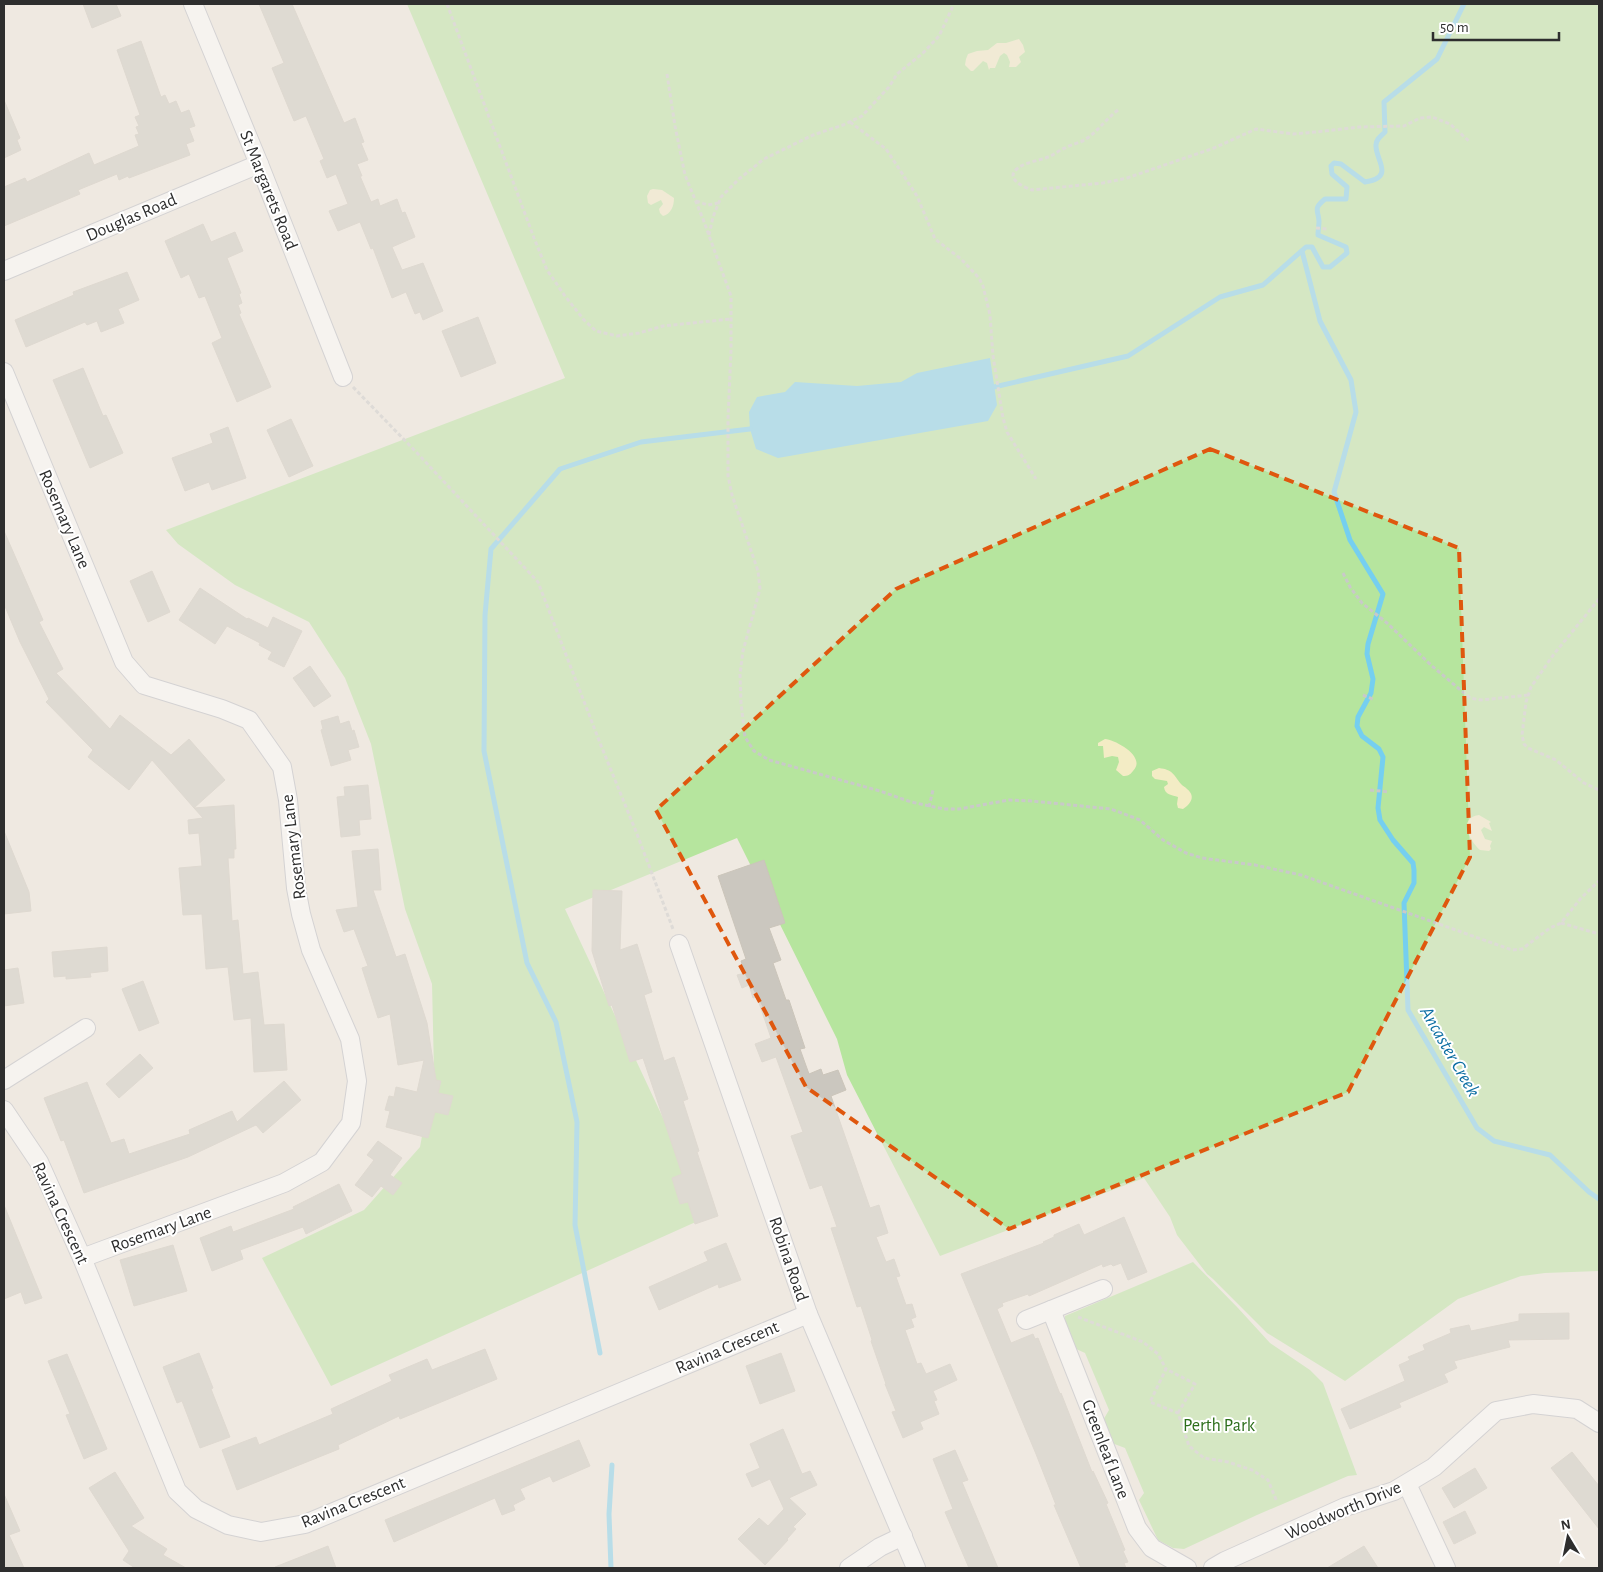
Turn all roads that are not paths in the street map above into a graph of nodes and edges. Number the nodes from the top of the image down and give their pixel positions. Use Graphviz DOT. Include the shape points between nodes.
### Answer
graph roads {
  1 [pos="193,4"];
  2 [pos="259,164"];
  3 [pos="4,271"];
  4 [pos="4,372"];
  5 [pos="343,377"];
  6 [pos="679,944"];
  7 [pos="86,1028"];
  8 [pos="4,1080"];
  9 [pos="4,1110"];
  10 [pos="82,1258"];
  11 [pos="1102,1288"];
  12 [pos="1051,1310"];
  13 [pos="808,1314"];
  14 [pos="1026,1320"];
  15 [pos="1599,1423"];
  16 [pos="1407,1484"];
  17 [pos="903,1536"];
  18 [pos="849,1568"];
  19 [pos="916,1568"];
  20 [pos="1187,1568"];
  21 [pos="1213,1568"];
  22 [pos="1446,1568"];
  1 -- 2 [label="street, St Margarets Road"];
  2 -- 3 [label="street, Douglas Road"];
  2 -- 5 [label="street, St Margarets Road"];
  4 -- 10 [label="street, Rosemary Lane" via="124,662 144,685 222,708 249,720 282,768 301,914 311,950 350,1040 357,1081 351,1123 322,1162 284,1183"];
  6 -- 13 [label="street, Robina Road"];
  7 -- 8 [label="street"];
  9 -- 10 [label="street, Ravina Crescent" via="39,1162"];
  10 -- 13 [label="street, Ravina Crescent" via="177,1491 196,1509 228,1525 261,1532 305,1524"];
  11 -- 12 [label="street"];
  12 -- 14 [label="street"];
  12 -- 20 [label="street, Greenleaf Lane" via="1137,1528 1152,1548"];
  13 -- 17 [label="street, Robina Road"];
  15 -- 16 [label="street, Woodworth Drive" via="1577,1409 1533,1404 1496,1411 1434,1467"];
  16 -- 21 [label="street, Woodworth Drive" via="1345,1507"];
  16 -- 22 [label="street"];
  17 -- 18 [label="street"];
  17 -- 19 [label="street, Robina Road"];
}
